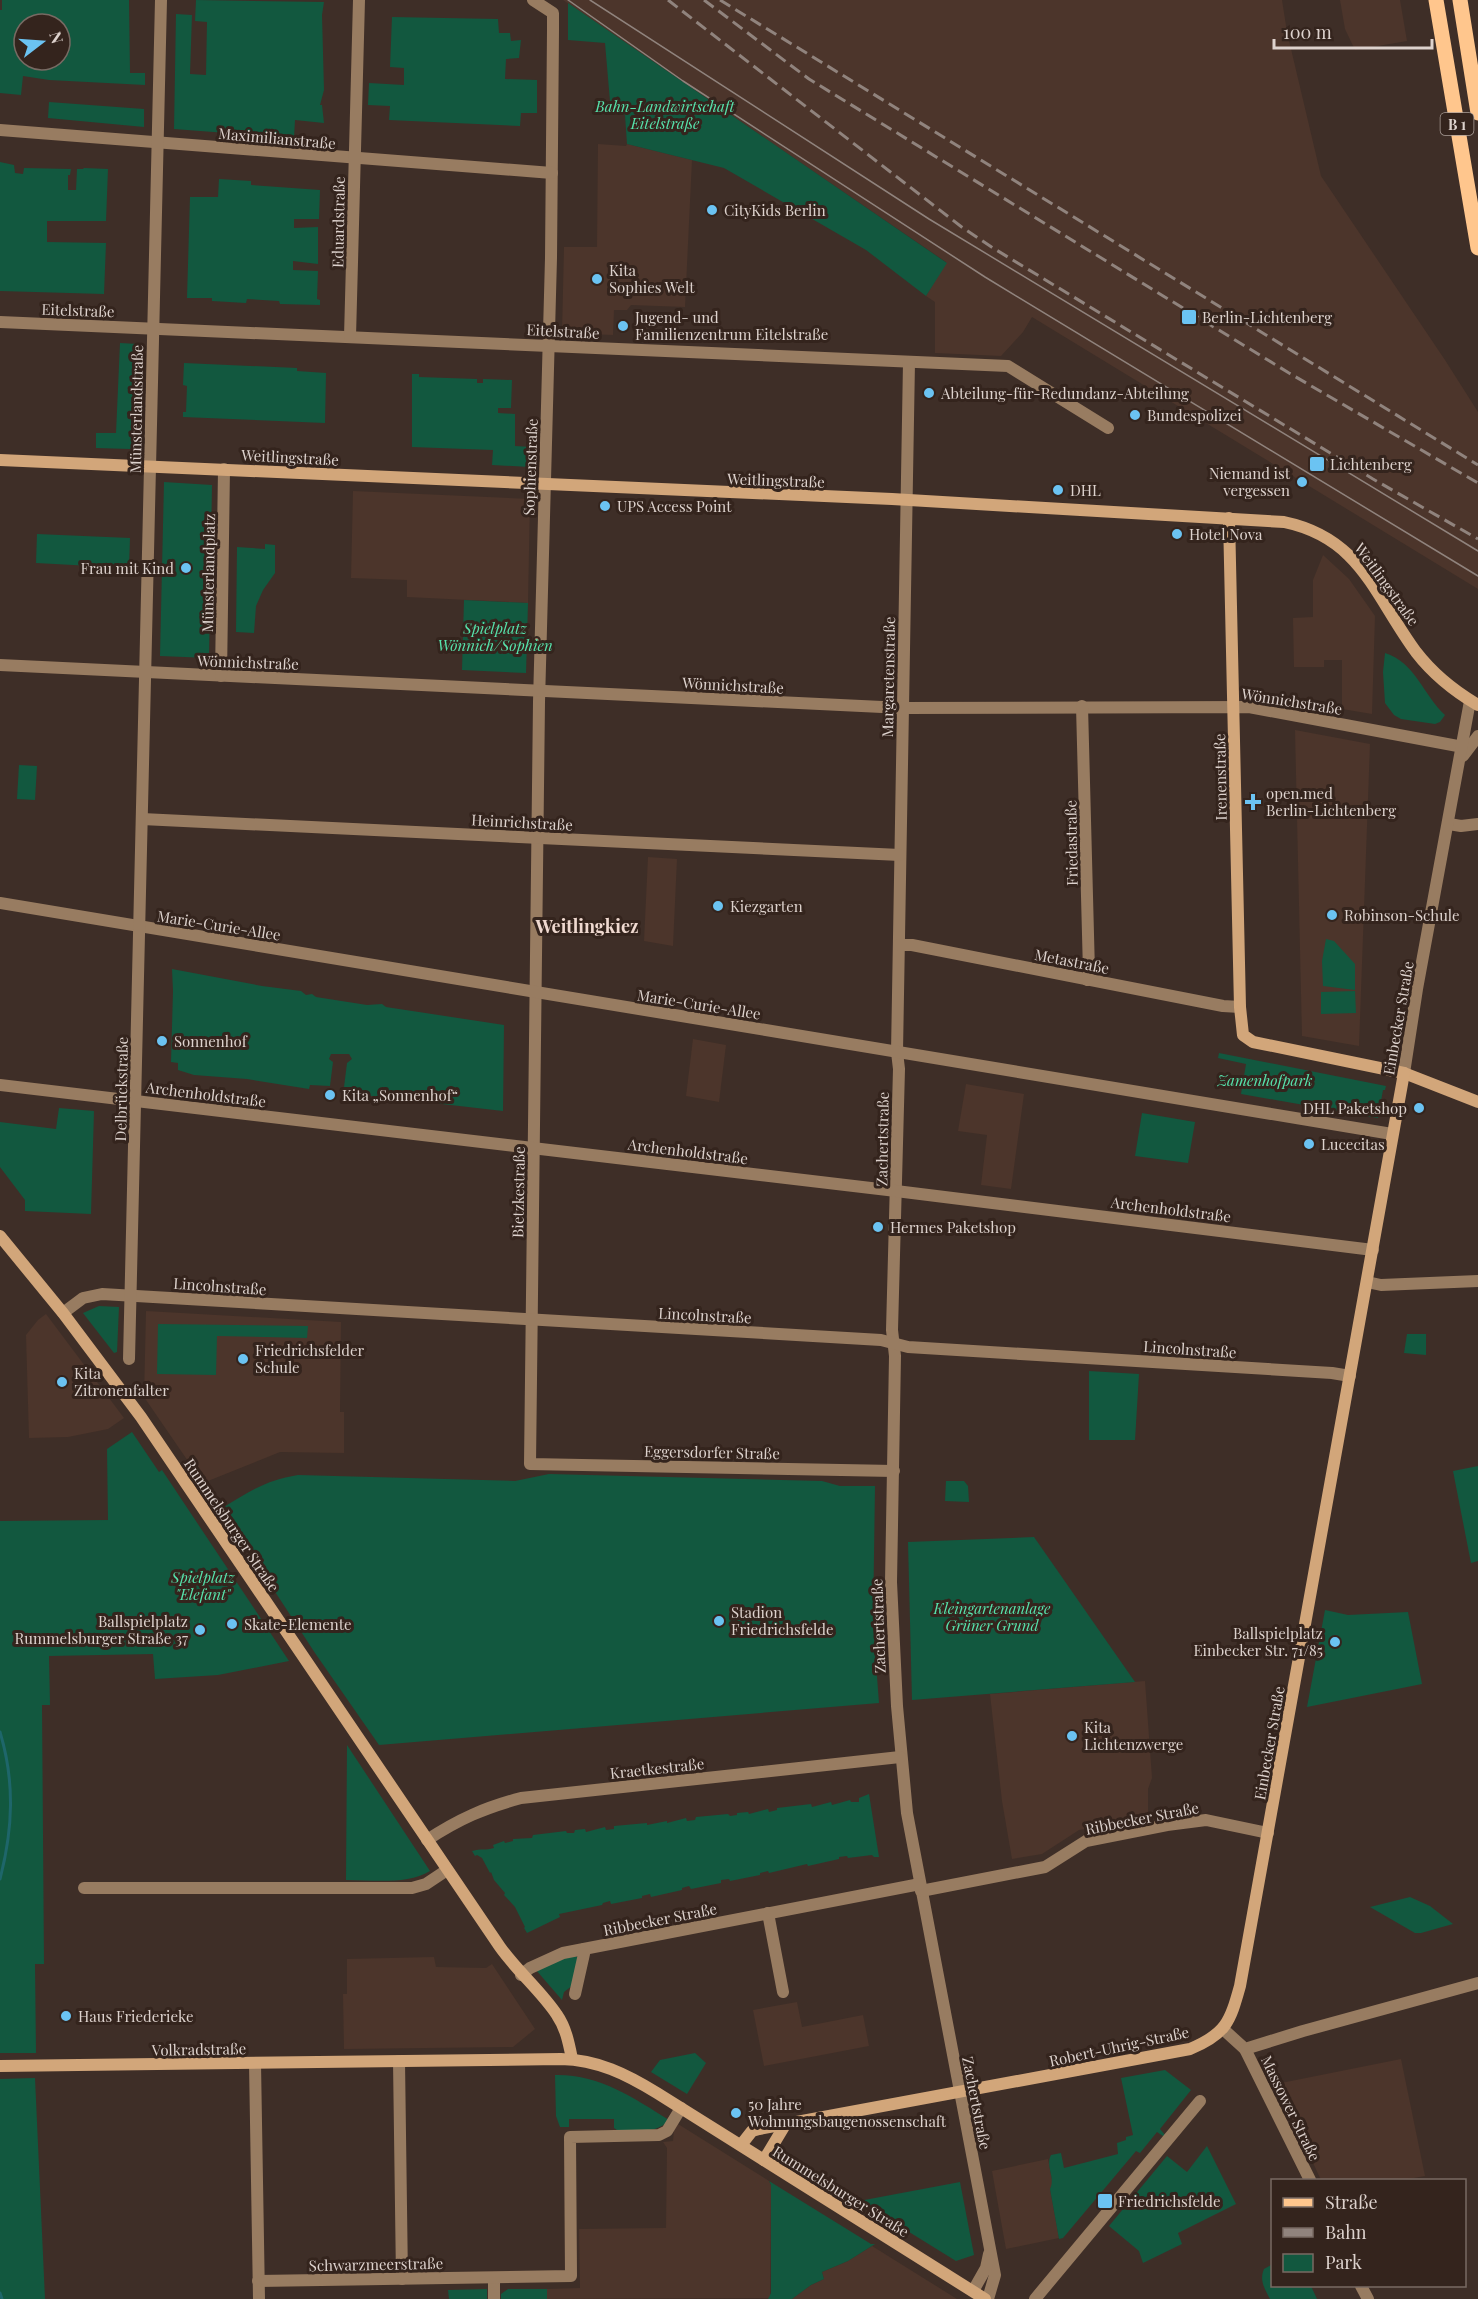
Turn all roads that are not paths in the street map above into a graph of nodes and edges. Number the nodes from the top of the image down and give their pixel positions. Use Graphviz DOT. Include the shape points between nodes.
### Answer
graph roads {
  1 [pos="161,0"];
  2 [pos="359,0"];
  3 [pos="533,0"];
  4 [pos="1436,0"];
  5 [pos="1460,0"];
  6 [pos="1478,113"];
  7 [pos="0,130"];
  8 [pos="158,143"];
  9 [pos="355,159"];
  10 [pos="552,173"];
  11 [pos="1478,248"];
  12 [pos="0,322"];
  13 [pos="153,329"];
  14 [pos="350,337"];
  15 [pos="548,345"];
  16 [pos="909,362"];
  17 [pos="1108,428"];
  18 [pos="0,460"];
  19 [pos="150,466"];
  20 [pos="224,469"];
  21 [pos="544,485"];
  22 [pos="906,500"];
  23 [pos="1230,518"];
  24 [pos="0,665"];
  25 [pos="145,672"];
  26 [pos="221,676"];
  27 [pos="540,691"];
  28 [pos="1474,703"];
  29 [pos="1082,706"];
  30 [pos="1233,707"];
  31 [pos="903,708"];
  32 [pos="1478,736"];
  33 [pos="1461,753"];
  34 [pos="142,819"];
  35 [pos="1449,824"];
  36 [pos="1478,824"];
  37 [pos="538,838"];
  38 [pos="900,855"];
  39 [pos="0,903"];
  40 [pos="536,921"];
  41 [pos="140,927"];
  42 [pos="899,945"];
  43 [pos="1087,980"];
  44 [pos="535,992"];
  45 [pos="899,992"];
  46 [pos="1240,1007"];
  47 [pos="897,1052"];
  48 [pos="1404,1073"];
  49 [pos="0,1085"];
  50 [pos="136,1101"];
  51 [pos="1478,1102"];
  52 [pos="1392,1134"];
  53 [pos="534,1148"];
  54 [pos="896,1191"];
  55 [pos="0,1236"];
  56 [pos="1373,1250"];
  57 [pos="1478,1281"];
  58 [pos="1367,1282"];
  59 [pos="131,1295"];
  60 [pos="63,1313"];
  61 [pos="532,1319"];
  62 [pos="894,1343"];
  63 [pos="129,1359"];
  64 [pos="1350,1376"];
  65 [pos="530,1464"];
  66 [pos="894,1471"];
  67 [pos="900,1757"];
  68 [pos="1268,1833"];
  69 [pos="427,1840"];
  70 [pos="447,1870"];
  71 [pos="84,1888"];
  72 [pos="920,1888"];
  73 [pos="768,1913"];
  74 [pos="584,1949"];
  75 [pos="521,1975"];
  76 [pos="1478,1983"];
  77 [pos="783,1992"];
  78 [pos="576,1994"];
  79 [pos="1223,2029"];
  80 [pos="1245,2049"];
  81 [pos="572,2059"];
  82 [pos="399,2061"];
  83 [pos="255,2063"];
  84 [pos="0,2066"];
  85 [pos="959,2093"];
  86 [pos="1200,2101"];
  87 [pos="681,2108"];
  88 [pos="785,2125"];
  89 [pos="741,2145"];
  90 [pos="764,2160"];
  91 [pos="1309,2179"];
  92 [pos="990,2250"];
  93 [pos="494,2277"];
  94 [pos="402,2279"];
  95 [pos="258,2281"];
  96 [pos="974,2291"];
  97 [pos="259,2299"];
  98 [pos="495,2299"];
  99 [pos="986,2299"];
  100 [pos="1035,2299"];
  1 -- 8 [label="street, Münsterlandstraße"];
  2 -- 9 [label="street, Eduardstraße"];
  3 -- 10 [label="street, Sophienstraße" via="553,13"];
  4 -- 11 [label="main road, B 1"];
  5 -- 6 [label="main road, B 1"];
  7 -- 8 [label="street, Maximilianstraße"];
  8 -- 9 [label="street, Maximilianstraße"];
  8 -- 13 [label="street, Münsterlandstraße"];
  9 -- 10 [label="street, Maximilianstraße"];
  9 -- 14 [label="street, Eduardstraße"];
  10 -- 15 [label="street, Sophienstraße"];
  12 -- 13 [label="street, Eitelstraße"];
  13 -- 14 [label="street, Eitelstraße"];
  13 -- 19 [label="street, Münsterlandstraße"];
  14 -- 15 [label="street, Eitelstraße"];
  15 -- 16 [label="street, Eitelstraße"];
  15 -- 21 [label="street, Sophienstraße"];
  16 -- 17 [label="street, Eitelstraße" via="1012,367"];
  16 -- 22 [label="street, Margaretenstraße"];
  18 -- 19 [label="street, Weitlingstraße"];
  19 -- 20 [label="street, Weitlingstraße"];
  19 -- 25 [label="street, Münsterlandstraße"];
  20 -- 21 [label="street, Weitlingstraße"];
  20 -- 26 [label="street, Münsterlandplatz"];
  21 -- 22 [label="street, Weitlingstraße"];
  21 -- 27 [label="street, Sophienstraße"];
  22 -- 23 [label="street, Weitlingstraße"];
  22 -- 31 [label="street, Margaretenstraße"];
  23 -- 28 [label="street, Weitlingstraße" via="1303,526 1339,544 1363,572 1417,652 1443,681"];
  23 -- 30 [label="street, Irenenstraße"];
  24 -- 25 [label="street, Wönnichstraße"];
  25 -- 26 [label="street, Wönnichstraße"];
  25 -- 34 [label="street, Münsterlandstraße"];
  26 -- 27 [label="street, Wönnichstraße"];
  27 -- 31 [label="street, Wönnichstraße"];
  27 -- 37 [label="street, Sophienstraße"];
  28 -- 33 [label="street, Einbecker Straße"];
  29 -- 30 [label="street, Wönnichstraße"];
  29 -- 31 [label="street, Wönnichstraße"];
  29 -- 43 [label="street, Friedastraße"];
  30 -- 33 [label="street, Wönnichstraße" via="1249,707"];
  30 -- 46 [label="street, Irenenstraße"];
  31 -- 38 [label="street, Margaretenstraße"];
  32 -- 33 [label="street, Einbecker Straße"];
  33 -- 35 [label="street, Einbecker Straße"];
  34 -- 37 [label="street, Heinrichstraße"];
  34 -- 41 [label="street, Delbrückstraße"];
  35 -- 36 [label="street"];
  35 -- 48 [label="street, Einbecker Straße"];
  37 -- 38 [label="street, Heinrichstraße"];
  37 -- 40 [label="street, Sophienstraße"];
  38 -- 42 [label="street, Margaretenstraße"];
  39 -- 41 [label="street, Marie-Curie-Allee"];
  40 -- 44 [label="street, Bietzkestraße"];
  41 -- 44 [label="street, Marie-Curie-Allee"];
  41 -- 50 [label="street, Delbrückstraße"];
  42 -- 43 [label="street, Metastraße"];
  42 -- 45 [label="street, Margaretenstraße"];
  43 -- 46 [label="street, Metastraße"];
  44 -- 47 [label="street, Marie-Curie-Allee"];
  44 -- 53 [label="street, Bietzkestraße"];
  45 -- 47 [label="street, Zachertstraße"];
  46 -- 48 [label="street, Irenenstraße" via="1244,1035 1253,1042"];
  47 -- 52 [label="street, Marie-Curie-Allee"];
  47 -- 54 [label="street, Zachertstraße"];
  48 -- 51 [label="street"];
  48 -- 52 [label="street, Einbecker Straße"];
  49 -- 50 [label="street, Archenholdstraße"];
  50 -- 53 [label="street, Archenholdstraße"];
  50 -- 59 [label="street, Delbrückstraße"];
  52 -- 56 [label="street, Einbecker Straße"];
  53 -- 54 [label="street, Archenholdstraße"];
  53 -- 61 [label="street, Bietzkestraße"];
  54 -- 56 [label="street, Archenholdstraße"];
  54 -- 62 [label="street, Zachertstraße"];
  55 -- 60 [label="street, Rummelsburger Straße"];
  56 -- 58 [label="street, Einbecker Straße"];
  57 -- 58 [label="street" via="1382,1285"];
  58 -- 64 [label="street, Einbecker Straße"];
  59 -- 60 [label="street, Lincolnstraße" via="102,1293 83,1298"];
  59 -- 61 [label="street, Lincolnstraße"];
  59 -- 63 [label="street, Delbrückstraße"];
  60 -- 69 [label="street, Rummelsburger Straße" via="154,1436"];
  61 -- 62 [label="street, Lincolnstraße"];
  61 -- 65 [label="street, Bietzkestraße"];
  62 -- 64 [label="street, Lincolnstraße"];
  62 -- 66 [label="street, Zachertstraße"];
  64 -- 68 [label="street, Einbecker Straße"];
  65 -- 66 [label="street, Eggersdorfer Straße"];
  66 -- 67 [label="street, Zachertstraße" via="891,1582"];
  67 -- 69 [label="street, Kraetkestraße" via="521,1798 477,1811"];
  67 -- 72 [label="street, Zachertstraße"];
  68 -- 72 [label="street, Ribbecker Straße" via="1206,1820 1167,1826 1086,1841 1046,1867"];
  68 -- 79 [label="street, Einbecker Straße" via="1240,1986"];
  69 -- 70 [label="street, Rummelsburger Straße"];
  70 -- 71 [label="street" via="412,1888"];
  70 -- 75 [label="street, Rummelsburger Straße"];
  72 -- 73 [label="street, Ribbecker Straße"];
  72 -- 85 [label="street, Zachertstraße"];
  73 -- 74 [label="street, Ribbecker Straße"];
  73 -- 77 [label="street"];
  74 -- 75 [label="street, Ribbecker Straße" via="563,1953"];
  74 -- 78 [label="street"];
  75 -- 81 [label="street, Rummelsburger Straße" via="557,2014"];
  76 -- 80 [label="street"];
  79 -- 80 [label="street"];
  79 -- 85 [label="street, Robert-Uhrig-Straße" via="1190,2049"];
  80 -- 91 [label="street, Massower Straße"];
  81 -- 82 [label="street, Volkradstraße"];
  81 -- 87 [label="street, Rummelsburger Straße" via="624,2073"];
  82 -- 83 [label="street, Volkradstraße"];
  82 -- 94 [label="street"];
  83 -- 84 [label="street, Volkradstraße"];
  83 -- 95 [label="street"];
  85 -- 88 [label="street, Robert-Uhrig-Straße"];
  85 -- 92 [label="street, Zachertstraße"];
  86 -- 100 [label="street"];
  87 -- 89 [label="street, Rummelsburger Straße"];
  87 -- 93 [label="street, Schwarzmeerstraße" via="667,2131 659,2135 570,2137 571,2276"];
  88 -- 89 [label="street, Robert-Uhrig-Straße" via="752,2131"];
  88 -- 90 [label="street"];
  89 -- 90 [label="street, Rummelsburger Straße"];
  90 -- 96 [label="street, Rummelsburger Straße"];
  92 -- 96 [label="street, Zachertstraße"];
  92 -- 99 [label="street, Zachertstraße" via="995,2275"];
  93 -- 94 [label="street, Schwarzmeerstraße"];
  93 -- 98 [label="street"];
  94 -- 95 [label="street, Schwarzmeerstraße"];
  95 -- 97 [label="street"];
  96 -- 99 [label="street, Rummelsburger Straße"];
}
